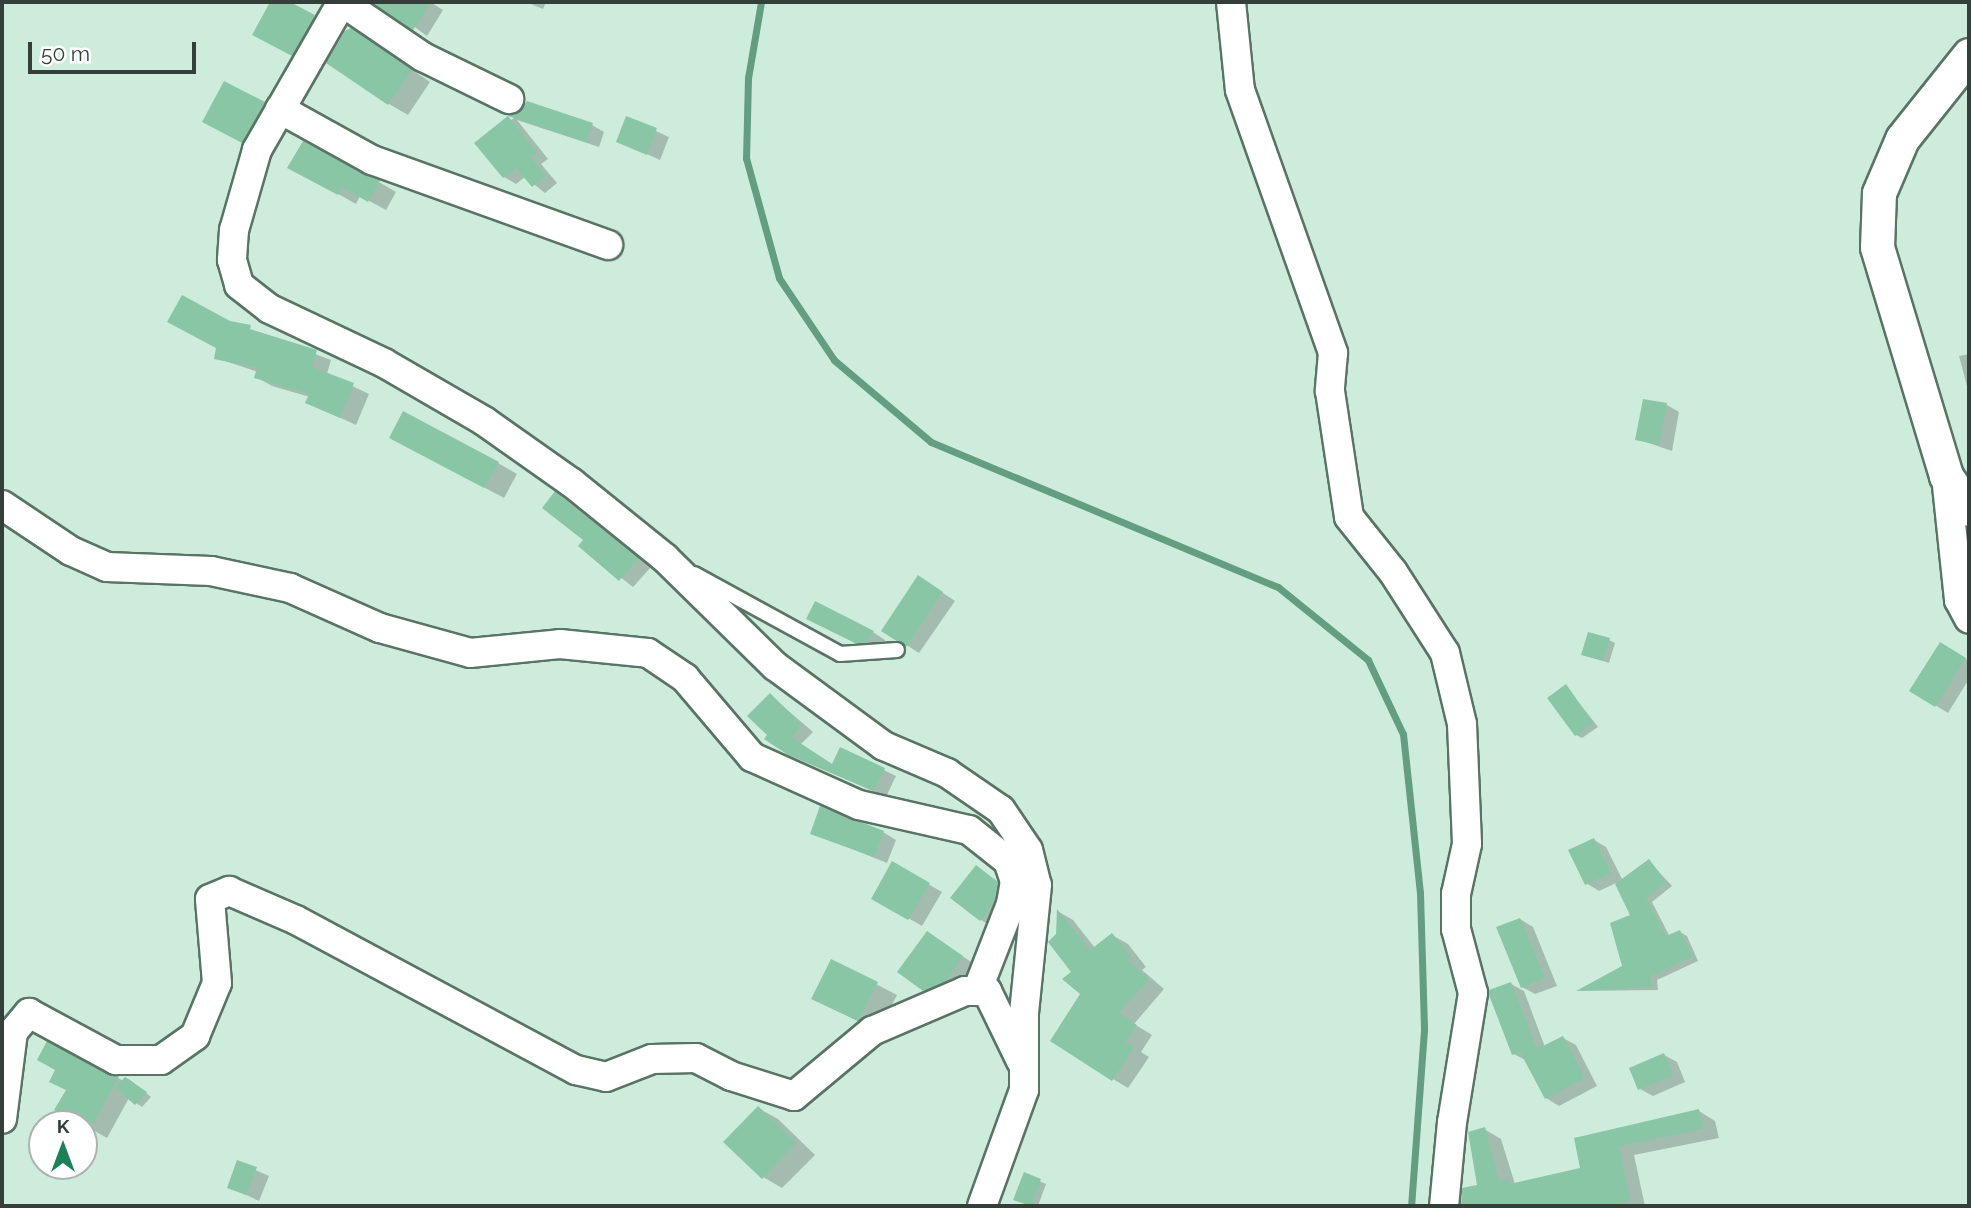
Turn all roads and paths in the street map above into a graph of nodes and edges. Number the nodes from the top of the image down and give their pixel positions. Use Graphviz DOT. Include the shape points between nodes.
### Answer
graph roads {
  1 [pos="1231,2"];
  2 [pos="334,4"];
  3 [pos="1969,55"];
  4 [pos="509,99"];
  5 [pos="281,109"];
  6 [pos="608,245"];
  7 [pos="1946,476"];
  8 [pos="2,505"];
  9 [pos="1969,509"];
  10 [pos="666,558"];
  11 [pos="1969,619"];
  12 [pos="897,650"];
  13 [pos="976,991"];
  14 [pos="1024,1068"];
  15 [pos="2,1119"];
  16 [pos="982,1206"];
  17 [pos="1444,1206"];
  1 -- 17 [label="street" via="1240,90 1333,353 1330,391 1349,517 1393,572 1445,653 1462,724 1467,844 1456,894 1456,929 1473,993"];
  2 -- 4 [label="street" via="423,57"];
  2 -- 5 [label="street"];
  3 -- 7 [label="street" via="1902,139 1879,193 1877,247"];
  5 -- 6 [label="street" via="372,160"];
  5 -- 10 [label="street" via="257,150 234,230 232,260 239,285 270,309 384,363 484,421"];
  7 -- 9 [label="street"];
  7 -- 11 [label="street" via="1959,600"];
  8 -- 13 [label="street" via="71,551 107,567 211,571 290,588 380,628 470,653 560,644 648,653 685,678 752,757 765,765 859,805 969,830 1008,861 1015,881 1011,904"];
  10 -- 12 [label="lane" via="840,654"];
  10 -- 14 [label="street" via="775,666 884,746 947,773 1001,810 1028,850 1037,885 1024,1012"];
  13 -- 14 [label="street" via="987,992"];
  13 -- 15 [label="street" via="965,991 872,1031 794,1096 731,1076 696,1058 652,1059 606,1077 576,1070 296,920 229,891 210,899 218,982 195,1036 162,1060 116,1060 29,1013 13,1032"];
  14 -- 16 [label="street" via="1024,1090"];
}
